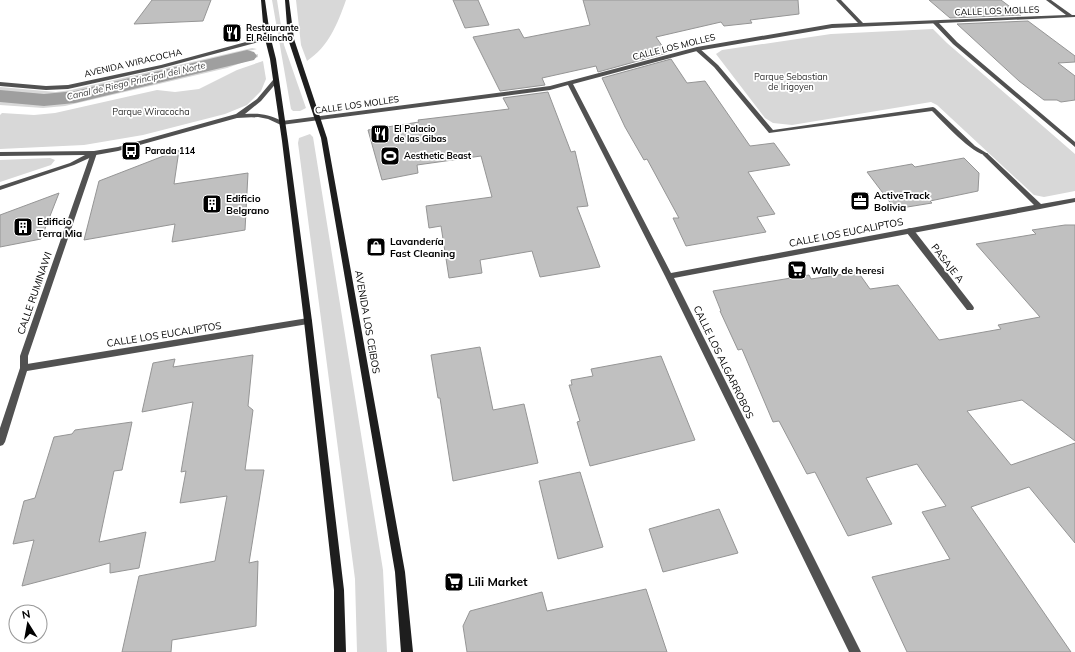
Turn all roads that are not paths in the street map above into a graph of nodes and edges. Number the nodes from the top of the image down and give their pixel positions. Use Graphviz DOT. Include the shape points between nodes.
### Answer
graph roads {
  1 [pos="263,0"];
  2 [pos="287,0"];
  3 [pos="838,0"];
  4 [pos="1048,0"];
  5 [pos="1074,17"];
  6 [pos="935,22"];
  7 [pos="861,24"];
  8 [pos="268,38"];
  9 [pos="697,50"];
  10 [pos="275,81"];
  11 [pos="0,84"];
  12 [pos="570,84"];
  13 [pos="237,116"];
  14 [pos="319,119"];
  15 [pos="281,124"];
  16 [pos="1075,145"];
  17 [pos="94,153"];
  18 [pos="0,154"];
  19 [pos="0,188"];
  20 [pos="1075,200"];
  21 [pos="1040,207"];
  22 [pos="910,231"];
  23 [pos="669,276"];
  24 [pos="970,308"];
  25 [pos="308,321"];
  26 [pos="24,368"];
  27 [pos="0,442"];
  28 [pos="340,652"];
  29 [pos="407,652"];
  30 [pos="855,652"];
  1 -- 8 [label="street"];
  2 -- 14 [label="street, AVENIDA LOS CEIBOS" via="292,39"];
  3 -- 7 [label="street"];
  4 -- 5 [label="street"];
  5 -- 6 [label="street, CALLE LOS MOLLES"];
  6 -- 7 [label="street, CALLE LOS MOLLES"];
  6 -- 16 [label="street" via="955,43"];
  7 -- 9 [label="street, CALLE LOS MOLLES" via="832,26"];
  8 -- 10 [label="street"];
  8 -- 11 [label="street, AVENIDA WIRACOCHA" via="68,87"];
  9 -- 12 [label="street, CALLE LOS MOLLES"];
  9 -- 21 [label="street" via="716,66 771,132 934,109"];
  10 -- 13 [label="street" via="259,100"];
  10 -- 15 [label="street"];
  12 -- 14 [label="street, CALLE LOS MOLLES"];
  12 -- 23 [label="street, CALLE LOS ALGARROBOS"];
  13 -- 15 [label="street" via="270,117"];
  13 -- 17 [label="street" via="118,149"];
  14 -- 15 [label="street, CALLE LOS MOLLES"];
  14 -- 29 [label="street, AVENIDA LOS CEIBOS" via="360,333 400,572"];
  15 -- 25 [label="street"];
  17 -- 18 [label="street"];
  17 -- 19 [label="street" via="72,164"];
  17 -- 26 [label="street, CALLE RUMINAWI" via="24,356"];
  20 -- 21 [label="street, CALLE LOS EUCALIPTOS"];
  21 -- 22 [label="street, CALLE LOS EUCALIPTOS"];
  22 -- 23 [label="street, CALLE LOS EUCALIPTOS"];
  22 -- 24 [label="street, PASAJE A"];
  23 -- 30 [label="street, CALLE LOS ALGARROBOS"];
  25 -- 26 [label="street, CALLE LOS EUCALIPTOS"];
  25 -- 28 [label="street" via="339,590"];
  26 -- 27 [label="street, CALLE RUMINAWI"];
}
